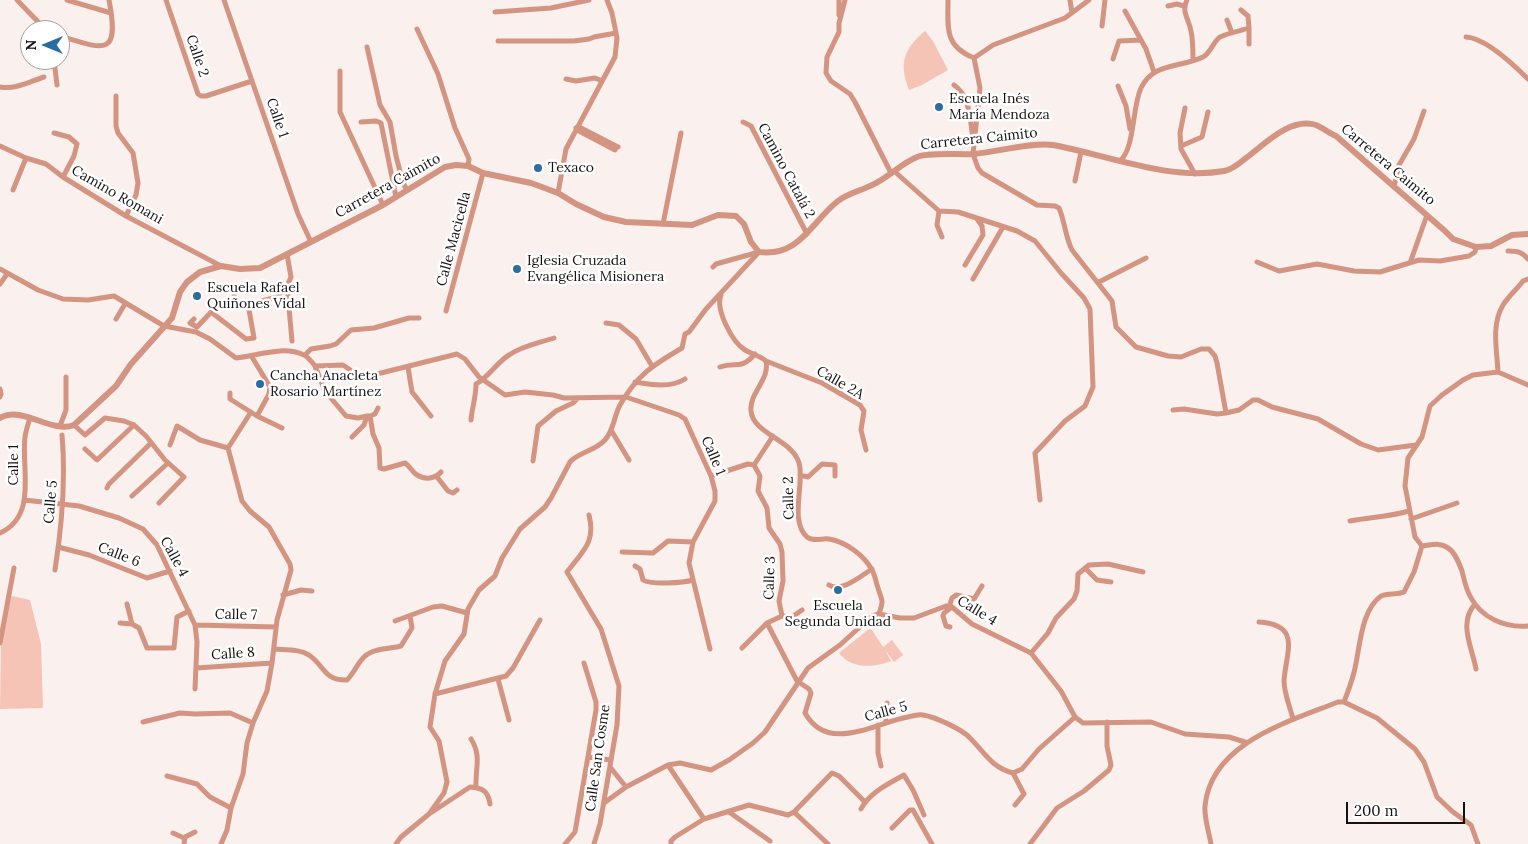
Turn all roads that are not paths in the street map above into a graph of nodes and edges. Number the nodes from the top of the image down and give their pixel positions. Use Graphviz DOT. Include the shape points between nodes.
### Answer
graph roads {
  1 [pos="17,0"];
  2 [pos="67,0"];
  3 [pos="109,0"];
  4 [pos="166,0"];
  5 [pos="224,0"];
  6 [pos="589,0"];
  7 [pos="607,0"];
  8 [pos="839,0"];
  9 [pos="845,0"];
  10 [pos="948,0"];
  11 [pos="1070,0"];
  12 [pos="1089,0"];
  13 [pos="1105,0"];
  14 [pos="1185,3"];
  15 [pos="1168,6"];
  16 [pos="1240,10"];
  17 [pos="1125,11"];
  18 [pos="494,12"];
  19 [pos="111,13"];
  20 [pos="1072,13"];
  21 [pos="36,20"];
  22 [pos="1227,20"];
  23 [pos="839,23"];
  24 [pos="1102,26"];
  25 [pos="1249,28"];
  26 [pos="417,29"];
  27 [pos="616,33"];
  28 [pos="1232,33"];
  29 [pos="1466,37"];
  30 [pos="70,40"];
  31 [pos="1141,40"];
  32 [pos="498,41"];
  33 [pos="1249,44"];
  34 [pos="367,47"];
  35 [pos="974,58"];
  36 [pos="1113,59"];
  37 [pos="1193,60"];
  38 [pos="55,70"];
  39 [pos="340,71"];
  40 [pos="1154,72"];
  41 [pos="44,77"];
  42 [pos="566,79"];
  43 [pos="1528,79"];
  44 [pos="252,80"];
  45 [pos="602,81"];
  46 [pos="57,85"];
  47 [pos="954,85"];
  48 [pos="1118,86"];
  49 [pos="0,87"];
  50 [pos="116,96"];
  51 [pos="1185,108"];
  52 [pos="1424,111"];
  53 [pos="1208,112"];
  54 [pos="361,122"];
  55 [pos="743,122"];
  56 [pos="576,128"];
  57 [pos="54,133"];
  58 [pos="681,133"];
  59 [pos="1131,135"];
  60 [pos="974,143"];
  61 [pos="0,146"];
  62 [pos="1181,146"];
  63 [pos="616,148"];
  64 [pos="1081,152"];
  65 [pos="973,154"];
  66 [pos="26,158"];
  67 [pos="1120,161"];
  68 [pos="468,166"];
  69 [pos="892,172"];
  70 [pos="483,173"];
  71 [pos="1195,174"];
  72 [pos="63,177"];
  73 [pos="1075,181"];
  74 [pos="1394,186"];
  75 [pos="13,190"];
  76 [pos="407,190"];
  77 [pos="558,193"];
  78 [pos="396,197"];
  79 [pos="383,205"];
  80 [pos="940,212"];
  81 [pos="1427,215"];
  82 [pos="126,216"];
  83 [pos="977,219"];
  84 [pos="663,224"];
  85 [pos="1003,227"];
  86 [pos="807,234"];
  87 [pos="1528,234"];
  88 [pos="942,236"];
  89 [pos="311,242"];
  90 [pos="1476,247"];
  91 [pos="1508,251"];
  92 [pos="759,252"];
  93 [pos="287,254"];
  94 [pos="1146,258"];
  95 [pos="1528,259"];
  96 [pos="1258,262"];
  97 [pos="1410,263"];
  98 [pos="965,265"];
  99 [pos="221,266"];
  100 [pos="713,267"];
  101 [pos="0,268"];
  102 [pos="7,274"];
  103 [pos="973,278"];
  104 [pos="1528,279"];
  105 [pos="1099,282"];
  106 [pos="0,284"];
  107 [pos="286,286"];
  108 [pos="234,289"];
  109 [pos="723,292"];
  110 [pos="125,304"];
  111 [pos="248,304"];
  112 [pos="235,306"];
  113 [pos="446,311"];
  114 [pos="211,312"];
  115 [pos="194,318"];
  116 [pos="419,318"];
  117 [pos="116,319"];
  118 [pos="606,323"];
  119 [pos="164,326"];
  120 [pos="554,338"];
  121 [pos="292,341"];
  122 [pos="755,354"];
  123 [pos="306,355"];
  124 [pos="252,357"];
  125 [pos="766,361"];
  126 [pos="315,366"];
  127 [pos="652,366"];
  128 [pos="408,367"];
  129 [pos="720,367"];
  130 [pos="1498,372"];
  131 [pos="66,377"];
  132 [pos="686,379"];
  133 [pos="484,380"];
  134 [pos="636,382"];
  135 [pos="1528,385"];
  136 [pos="0,389"];
  137 [pos="230,392"];
  138 [pos="0,397"];
  139 [pos="626,397"];
  140 [pos="578,398"];
  141 [pos="378,408"];
  142 [pos="1174,410"];
  143 [pos="251,412"];
  144 [pos="1226,413"];
  145 [pos="257,416"];
  146 [pos="369,416"];
  147 [pos="431,416"];
  148 [pos="0,418"];
  149 [pos="30,418"];
  150 [pos="471,420"];
  151 [pos="74,425"];
  152 [pos="134,425"];
  153 [pos="60,426"];
  154 [pos="282,428"];
  155 [pos="611,430"];
  156 [pos="62,435"];
  157 [pos="773,436"];
  158 [pos="352,437"];
  159 [pos="151,443"];
  160 [pos="170,444"];
  161 [pos="1416,445"];
  162 [pos="228,448"];
  163 [pos="85,449"];
  164 [pos="866,450"];
  165 [pos="629,460"];
  166 [pos="533,461"];
  167 [pos="168,463"];
  168 [pos="754,465"];
  169 [pos="711,476"];
  170 [pos="800,476"];
  171 [pos="835,476"];
  172 [pos="107,488"];
  173 [pos="457,490"];
  174 [pos="132,496"];
  175 [pos="24,500"];
  176 [pos="1040,500"];
  177 [pos="159,503"];
  178 [pos="1457,503"];
  179 [pos="62,504"];
  180 [pos="1409,511"];
  181 [pos="589,515"];
  182 [pos="1411,519"];
  183 [pos="1350,521"];
  184 [pos="0,533"];
  185 [pos="693,542"];
  186 [pos="1422,546"];
  187 [pos="58,547"];
  188 [pos="622,552"];
  189 [pos="635,566"];
  190 [pos="14,568"];
  191 [pos="1085,568"];
  192 [pos="872,569"];
  193 [pos="55,570"];
  194 [pos="170,570"];
  195 [pos="1143,572"];
  196 [pos="692,580"];
  197 [pos="1111,582"];
  198 [pos="829,585"];
  199 [pos="982,586"];
  200 [pos="312,591"];
  201 [pos="284,595"];
  202 [pos="127,604"];
  203 [pos="1475,604"];
  204 [pos="950,607"];
  205 [pos="802,610"];
  206 [pos="189,611"];
  207 [pos="467,613"];
  208 [pos="879,614"];
  209 [pos="410,616"];
  210 [pos="782,616"];
  211 [pos="540,620"];
  212 [pos="394,621"];
  213 [pos="1259,622"];
  214 [pos="120,623"];
  215 [pos="767,623"];
  216 [pos="132,624"];
  217 [pos="195,625"];
  218 [pos="1528,626"];
  219 [pos="276,627"];
  220 [pos="950,627"];
  221 [pos="0,643"];
  222 [pos="742,648"];
  223 [pos="274,649"];
  224 [pos="710,649"];
  225 [pos="1031,653"];
  226 [pos="584,662"];
  227 [pos="272,663"];
  228 [pos="196,668"];
  229 [pos="1476,669"];
  230 [pos="498,679"];
  231 [pos="798,682"];
  232 [pos="195,688"];
  233 [pos="435,694"];
  234 [pos="1344,702"];
  235 [pos="887,703"];
  236 [pos="1075,716"];
  237 [pos="1293,719"];
  238 [pos="508,720"];
  239 [pos="143,722"];
  240 [pos="886,722"];
  241 [pos="1107,722"];
  242 [pos="254,723"];
  243 [pos="878,725"];
  244 [pos="471,740"];
  245 [pos="1245,742"];
  246 [pos="588,757"];
  247 [pos="611,760"];
  248 [pos="668,765"];
  249 [pos="881,766"];
  250 [pos="610,767"];
  251 [pos="1013,773"];
  252 [pos="167,776"];
  253 [pos="476,788"];
  254 [pos="626,788"];
  255 [pos="865,802"];
  256 [pos="604,803"];
  257 [pos="490,804"];
  258 [pos="1015,805"];
  259 [pos="231,808"];
  260 [pos="861,810"];
  261 [pos="730,812"];
  262 [pos="794,812"];
  263 [pos="429,814"];
  264 [pos="924,815"];
  265 [pos="704,819"];
  266 [pos="892,828"];
  267 [pos="195,832"];
  268 [pos="173,833"];
  269 [pos="770,840"];
  270 [pos="184,841"];
  271 [pos="221,844"];
  272 [pos="396,844"];
  273 [pos="565,844"];
  274 [pos="594,844"];
  275 [pos="671,844"];
  276 [pos="828,844"];
  277 [pos="932,844"];
  278 [pos="1030,844"];
  279 [pos="1211,844"];
  280 [pos="1478,844"];
  1 -- 21 [label="street"];
  2 -- 19 [label="street"];
  3 -- 19 [label="street"];
  4 -- 44 [label="street, Calle 2" via="198,94 206,96"];
  5 -- 44 [label="street, Calle 1"];
  6 -- 18 [label="street" via="551,8"];
  7 -- 27 [label="street"];
  8 -- 23 [label="street"];
  9 -- 23 [label="street"];
  10 -- 35 [label="street" via="948,27 954,46 962,54"];
  11 -- 20 [label="street"];
  12 -- 20 [label="street"];
  13 -- 24 [label="street"];
  14 -- 15 [label="street"];
  14 -- 37 [label="street" via="1184,14 1191,30"];
  16 -- 25 [label="street" via="1248,16"];
  17 -- 31 [label="street"];
  19 -- 30 [label="street" via="111,40 105,46"];
  20 -- 35 [label="street" via="993,45"];
  22 -- 28 [label="street"];
  23 -- 69 [label="street" via="839,32 827,57 826,73 831,81 850,94"];
  25 -- 28 [label="street"];
  25 -- 33 [label="street"];
  26 -- 68 [label="street" via="438,74"];
  27 -- 32 [label="street" via="574,41"];
  27 -- 45 [label="street" via="615,56"];
  28 -- 37 [label="street" via="1219,38 1204,57"];
  29 -- 43 [label="street" via="1498,52"];
  31 -- 36 [label="street" via="1119,41"];
  31 -- 40 [label="street"];
  34 -- 76 [label="street" via="380,105 390,122"];
  35 -- 60 [label="street" via="980,88"];
  37 -- 40 [label="street"];
  38 -- 46 [label="street"];
  39 -- 79 [label="street" via="340,112"];
  40 -- 59 [label="street" via="1140,90"];
  41 -- 49 [label="street" via="8,88"];
  42 -- 45 [label="street" via="595,78"];
  44 -- 89 [label="street, Calle 1" via="298,214"];
  45 -- 56 [label="street"];
  47 -- 60 [label="street" via="964,94"];
  48 -- 59 [label="street" via="1126,106"];
  50 -- 82 [label="street" via="116,126 132,154 138,183"];
  51 -- 62 [label="street"];
  52 -- 74 [label="street" via="1414,139 1399,165"];
  53 -- 62 [label="street" via="1202,137"];
  54 -- 78 [label="street" via="381,124"];
  55 -- 86 [label="street, Camino Catalá 2" via="751,126"];
  56 -- 63 [label="street"];
  56 -- 77 [label="street" via="566,149"];
  57 -- 72 [label="street" via="69,137 77,144"];
  58 -- 84 [label="street"];
  59 -- 67 [label="street" via="1124,158"];
  60 -- 65 [label="street"];
  61 -- 66 [label="street, Camino Romani"];
  62 -- 71 [label="street"];
  64 -- 65 [label="street, Carretera Caimito" via="1050,145"];
  64 -- 67 [label="street, Carretera Caimito"];
  64 -- 73 [label="street"];
  65 -- 69 [label="street, Carretera Caimito" via="918,156"];
  65 -- 105 [label="street" via="982,173 1037,205 1059,208 1072,250"];
  66 -- 72 [label="street, Camino Romani" via="46,164"];
  66 -- 75 [label="street"];
  67 -- 71 [label="street, Carretera Caimito"];
  68 -- 70 [label="street, Carretera Caimito"];
  68 -- 76 [label="street, Carretera Caimito" via="445,167"];
  69 -- 80 [label="street"];
  69 -- 86 [label="street, Carretera Caimito" via="877,183 838,201"];
  70 -- 77 [label="street, Carretera Caimito" via="531,183"];
  70 -- 113 [label="street, Calle Macicella"];
  71 -- 74 [label="street, Carretera Caimito" via="1229,170 1294,125 1306,124 1336,136"];
  72 -- 82 [label="street, Camino Romani"];
  74 -- 81 [label="street, Carretera Caimito"];
  76 -- 78 [label="street, Carretera Caimito"];
  77 -- 84 [label="street, Carretera Caimito" via="604,217"];
  78 -- 79 [label="street, Carretera Caimito"];
  79 -- 89 [label="street, Carretera Caimito"];
  80 -- 83 [label="street" via="958,212"];
  80 -- 88 [label="street" via="937,225"];
  81 -- 90 [label="street, Carretera Caimito" via="1453,239"];
  81 -- 97 [label="street"];
  82 -- 99 [label="street, Camino Romani"];
  83 -- 85 [label="street"];
  83 -- 98 [label="street" via="983,235"];
  84 -- 92 [label="street, Carretera Caimito" via="692,225 718,215 736,216"];
  85 -- 103 [label="street"];
  85 -- 176 [label="street" via="1035,241 1090,309 1093,387 1085,406 1035,453"];
  86 -- 92 [label="street, Carretera Caimito" via="784,250"];
  87 -- 90 [label="street" via="1512,236 1491,246"];
  89 -- 93 [label="street, Carretera Caimito"];
  90 -- 97 [label="street" via="1469,256"];
  91 -- 95 [label="street" via="1522,253"];
  92 -- 100 [label="street"];
  92 -- 109 [label="street"];
  93 -- 99 [label="street, Carretera Caimito" via="260,268"];
  93 -- 107 [label="street" via="291,277"];
  94 -- 105 [label="street"];
  96 -- 97 [label="street" via="1279,271 1317,264 1380,272"];
  99 -- 119 [label="street, Carretera Caimito" via="200,272 187,282 180,292 172,318"];
  101 -- 102 [label="street"];
  102 -- 106 [label="street"];
  102 -- 110 [label="street" via="63,299 114,296"];
  104 -- 130 [label="street" via="1523,281 1498,315"];
  105 -- 144 [label="street" via="1112,301 1116,327 1136,347 1181,357 1209,349 1217,363"];
  107 -- 111 [label="street" via="277,297"];
  107 -- 121 [label="street"];
  108 -- 112 [label="street"];
  109 -- 122 [label="street" via="719,299 720,312 730,332 739,345"];
  109 -- 127 [label="street" via="685,334 682,348"];
  110 -- 117 [label="street"];
  110 -- 119 [label="street"];
  111 -- 112 [label="street"];
  111 -- 114 [label="street" via="254,338 246,339"];
  112 -- 114 [label="street" via="215,308"];
  114 -- 115 [label="street" via="197,327 190,323"];
  116 -- 123 [label="street" via="351,330 336,344 311,349"];
  118 -- 127 [label="street" via="619,325 636,339"];
  119 -- 124 [label="street" via="196,332 236,358"];
  119 -- 151 [label="street, Carretera Caimito" via="116,386"];
  120 -- 133 [label="street" via="508,355"];
  122 -- 125 [label="street"];
  122 -- 129 [label="street" via="742,365"];
  123 -- 124 [label="street" via="280,350"];
  123 -- 126 [label="street"];
  124 -- 145 [label="street" via="270,387"];
  125 -- 157 [label="street, Calle 2" via="768,367 751,412 757,425"];
  125 -- 164 [label="street, Calle 2A" via="822,383 860,405 864,411 861,430"];
  126 -- 128 [label="street" via="343,366 365,377"];
  126 -- 146 [label="street" via="325,391 346,416"];
  127 -- 134 [label="street"];
  128 -- 133 [label="street" via="457,354 466,359"];
  128 -- 147 [label="street" via="412,392"];
  130 -- 135 [label="street"];
  130 -- 161 [label="street" via="1473,375 1442,395 1430,406 1422,437"];
  131 -- 153 [label="street" via="66,410"];
  132 -- 134 [label="street" via="655,386"];
  133 -- 140 [label="street" via="505,394 525,392"];
  133 -- 150 [label="street" via="476,384"];
  134 -- 139 [label="street"];
  136 -- 138 [label="street"];
  137 -- 143 [label="street" via="230,399"];
  139 -- 140 [label="street"];
  139 -- 155 [label="street"];
  139 -- 169 [label="street, Calle 1" via="682,417"];
  140 -- 166 [label="street" via="538,426"];
  141 -- 146 [label="street"];
  142 -- 144 [label="street"];
  143 -- 145 [label="street"];
  143 -- 162 [label="street"];
  144 -- 161 [label="street" via="1258,400 1318,419 1378,450"];
  145 -- 154 [label="street"];
  146 -- 158 [label="street"];
  146 -- 173 [label="street" via="380,448 380,468 404,463 416,474 429,478 439,475 448,491 453,493"];
  148 -- 149 [label="street" via="9,414"];
  149 -- 153 [label="street"];
  149 -- 175 [label="street, Calle 1" via="25,438"];
  151 -- 152 [label="street" via="85,436 105,418"];
  151 -- 153 [label="street" via="68,428"];
  152 -- 159 [label="street"];
  152 -- 163 [label="street" via="96,460"];
  155 -- 165 [label="street"];
  155 -- 207 [label="street" via="605,440 570,462 545,507 520,528 495,576 479,590"];
  156 -- 179 [label="street, Calle 5" via="65,468"];
  157 -- 168 [label="street"];
  157 -- 170 [label="street, Calle 2" via="798,458"];
  159 -- 167 [label="street"];
  159 -- 172 [label="street"];
  160 -- 162 [label="street" via="177,426 200,440"];
  161 -- 180 [label="street" via="1408,458 1405,486"];
  162 -- 201 [label="street" via="242,502 269,527 290,564"];
  167 -- 174 [label="street"];
  167 -- 177 [label="street" via="184,477"];
  168 -- 169 [label="street"];
  168 -- 210 [label="street, Calle 3" via="760,476 758,491 767,508 769,528 782,552 783,581 779,601"];
  169 -- 185 [label="street, Calle 1" via="716,491 714,501"];
  170 -- 171 [label="street" via="808,477 822,464 835,466"];
  170 -- 192 [label="street, Calle 2" via="799,519 802,531 808,538 830,539 847,546"];
  175 -- 179 [label="street, Calle 4"];
  175 -- 184 [label="street, Calle 1" via="20,516"];
  178 -- 182 [label="street"];
  179 -- 187 [label="street, Calle 5"];
  179 -- 194 [label="street, Calle 4" via="79,506 143,528 157,545"];
  180 -- 182 [label="street"];
  180 -- 183 [label="street"];
  181 -- 247 [label="street, Calle San Cosme" via="592,529 589,542 568,572 601,629 619,686"];
  182 -- 186 [label="street" via="1414,537"];
  185 -- 188 [label="street" via="668,540 652,552"];
  185 -- 196 [label="street, Calle 1" via="689,563"];
  186 -- 203 [label="street" via="1438,544 1449,548"];
  186 -- 234 [label="street" via="1403,593 1384,595 1370,610 1360,634 1355,669"];
  187 -- 193 [label="street, Calle 5"];
  187 -- 194 [label="street, Calle 6" via="89,555 147,578"];
  189 -- 196 [label="street" via="646,582"];
  190 -- 221 [label="street"];
  191 -- 195 [label="street" via="1089,564 1108,564"];
  191 -- 197 [label="street" via="1097,580"];
  191 -- 225 [label="street" via="1078,574 1074,599"];
  192 -- 198 [label="street" via="841,587"];
  192 -- 208 [label="street, Calle 2" via="882,603"];
  194 -- 206 [label="street, Calle 4"];
  196 -- 224 [label="street, Calle 1"];
  199 -- 204 [label="street" via="974,599 956,594"];
  200 -- 201 [label="street" via="301,590"];
  201 -- 219 [label="street"];
  202 -- 216 [label="street"];
  203 -- 218 [label="street" via="1485,615 1499,622"];
  203 -- 229 [label="street" via="1468,611 1466,622"];
  204 -- 208 [label="street, Calle 4" via="914,618"];
  204 -- 220 [label="street" via="943,616 946,626"];
  204 -- 225 [label="street, Calle 4" via="972,624"];
  205 -- 210 [label="street" via="792,617"];
  206 -- 216 [label="street" via="177,617 174,648 147,648 139,628"];
  206 -- 217 [label="street, Calle 4"];
  207 -- 209 [label="street" via="442,606"];
  207 -- 233 [label="street" via="464,634 445,661"];
  208 -- 231 [label="street" via="872,616 808,668"];
  209 -- 212 [label="street"];
  209 -- 223 [label="street" via="412,628 401,646 367,654 347,680 328,676 307,654"];
  210 -- 215 [label="street, Calle 3"];
  211 -- 230 [label="street" via="513,668"];
  213 -- 237 [label="street" via="1275,624 1289,638 1284,683"];
  214 -- 216 [label="street"];
  215 -- 222 [label="street, Calle 3"];
  215 -- 231 [label="street, Calle 5"];
  217 -- 219 [label="street, Calle 7"];
  217 -- 228 [label="street, Calle 4"];
  219 -- 223 [label="street"];
  223 -- 227 [label="street"];
  225 -- 236 [label="street, Calle 4" via="1061,691"];
  226 -- 246 [label="street" via="596,702"];
  227 -- 228 [label="street, Calle 8"];
  227 -- 242 [label="street" via="267,691"];
  228 -- 232 [label="street, Calle 4"];
  230 -- 233 [label="street"];
  230 -- 238 [label="street"];
  231 -- 243 [label="street, Calle 5" via="810,693 805,713 822,730 840,735"];
  231 -- 248 [label="street" via="765,732 727,762 711,770 680,763"];
  233 -- 263 [label="street" via="430,727 439,741 447,782 444,793"];
  234 -- 237 [label="street"];
  234 -- 280 [label="street" via="1377,718 1415,749 1424,762 1437,797 1470,825"];
  235 -- 240 [label="street"];
  236 -- 241 [label="street" via="1083,722"];
  236 -- 251 [label="street" via="1022,769"];
  237 -- 245 [label="street"];
  239 -- 242 [label="street" via="180,713 230,713"];
  240 -- 243 [label="street, Calle 5"];
  240 -- 251 [label="street, Calle 5" via="922,714 957,728 969,736 993,764"];
  241 -- 245 [label="street" via="1151,722 1186,734 1229,737"];
  241 -- 278 [label="street" via="1109,770 1057,808"];
  242 -- 259 [label="street"];
  243 -- 249 [label="street"];
  244 -- 253 [label="street" via="478,754"];
  245 -- 279 [label="street" via="1216,771 1207,791 1205,809"];
  246 -- 247 [label="street"];
  246 -- 273 [label="street" via="575,832"];
  247 -- 250 [label="street, Calle San Cosme"];
  248 -- 254 [label="street"];
  248 -- 265 [label="street"];
  250 -- 254 [label="street"];
  250 -- 256 [label="street, Calle San Cosme"];
  251 -- 258 [label="street" via="1024,794"];
  252 -- 259 [label="street" via="197,784 210,797"];
  253 -- 257 [label="street" via="485,790"];
  253 -- 263 [label="street" via="470,787"];
  254 -- 256 [label="street"];
  255 -- 260 [label="street"];
  255 -- 262 [label="street" via="832,773"];
  255 -- 264 [label="street" via="904,775"];
  256 -- 274 [label="street, Calle San Cosme"];
  259 -- 271 [label="street"];
  261 -- 262 [label="street" via="753,805 782,815"];
  261 -- 265 [label="street"];
  261 -- 269 [label="street"];
  262 -- 276 [label="street"];
  263 -- 272 [label="street" via="401,836"];
  265 -- 275 [label="street" via="675,837"];
  266 -- 277 [label="street" via="906,812 913,810"];
  267 -- 270 [label="street"];
  268 -- 270 [label="street"];
}
